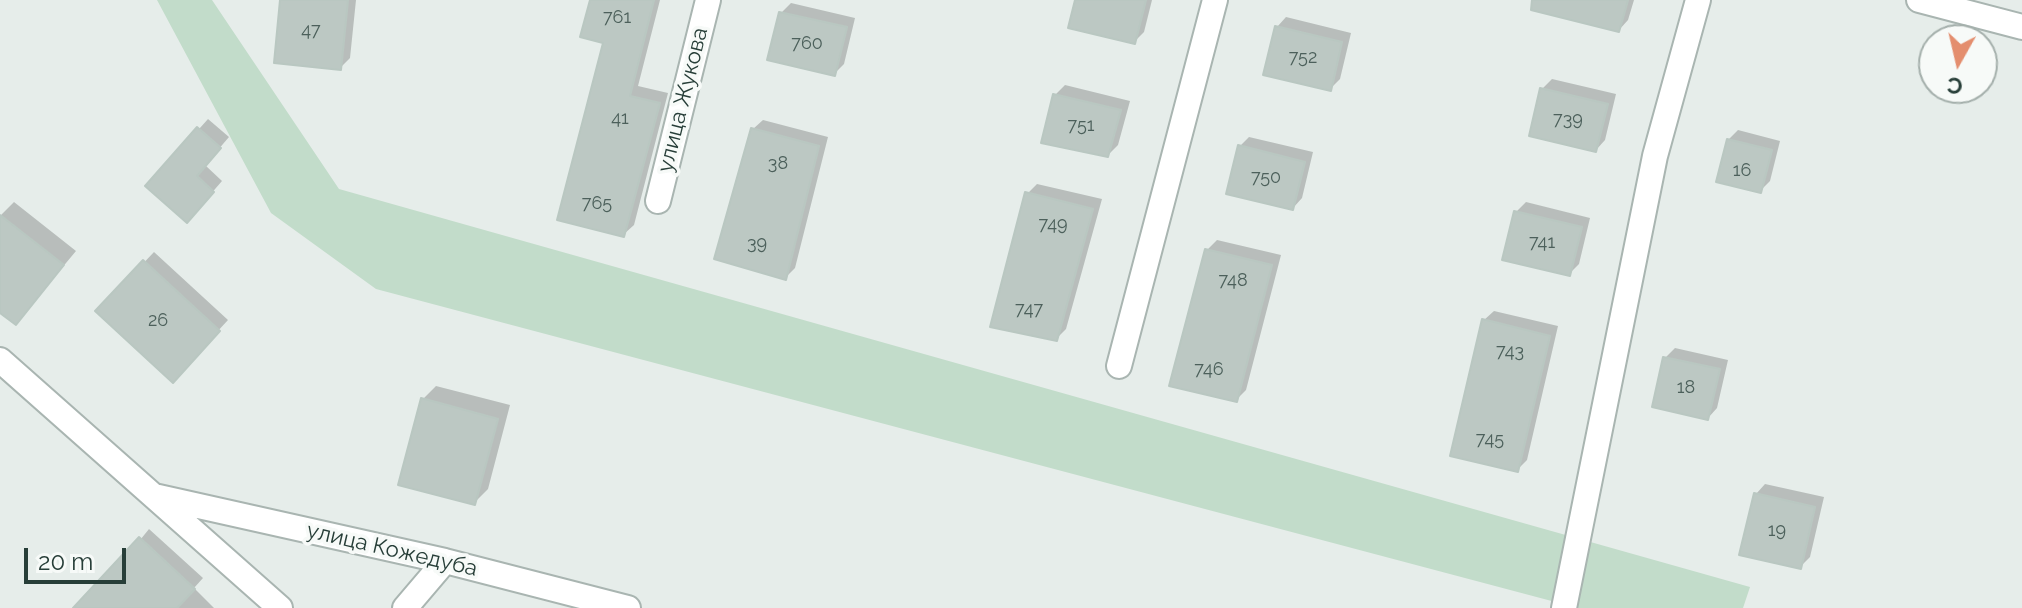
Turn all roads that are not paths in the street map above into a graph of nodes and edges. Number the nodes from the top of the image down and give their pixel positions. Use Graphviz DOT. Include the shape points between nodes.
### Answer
graph roads {
  1 [pos="708,0"];
  2 [pos="1215,0"];
  3 [pos="1698,0"];
  4 [pos="1919,0"];
  5 [pos="2022,27"];
  6 [pos="658,201"];
  7 [pos="0,360"];
  8 [pos="1119,366"];
  9 [pos="154,496"];
  10 [pos="445,561"];
  11 [pos="280,608"];
  12 [pos="405,608"];
  13 [pos="628,608"];
  14 [pos="1564,608"];
  1 -- 6 [label="street, улица Жукова"];
  2 -- 8 [label="street"];
  3 -- 14 [label="street" via="1655,156"];
  4 -- 5 [label="street"];
  7 -- 9 [label="street, улица Кожедуба"];
  9 -- 10 [label="street, улица Кожедуба"];
  9 -- 11 [label="street, улица Кожедуба"];
  10 -- 12 [label="street"];
  10 -- 13 [label="street, улица Кожедуба"];
}
